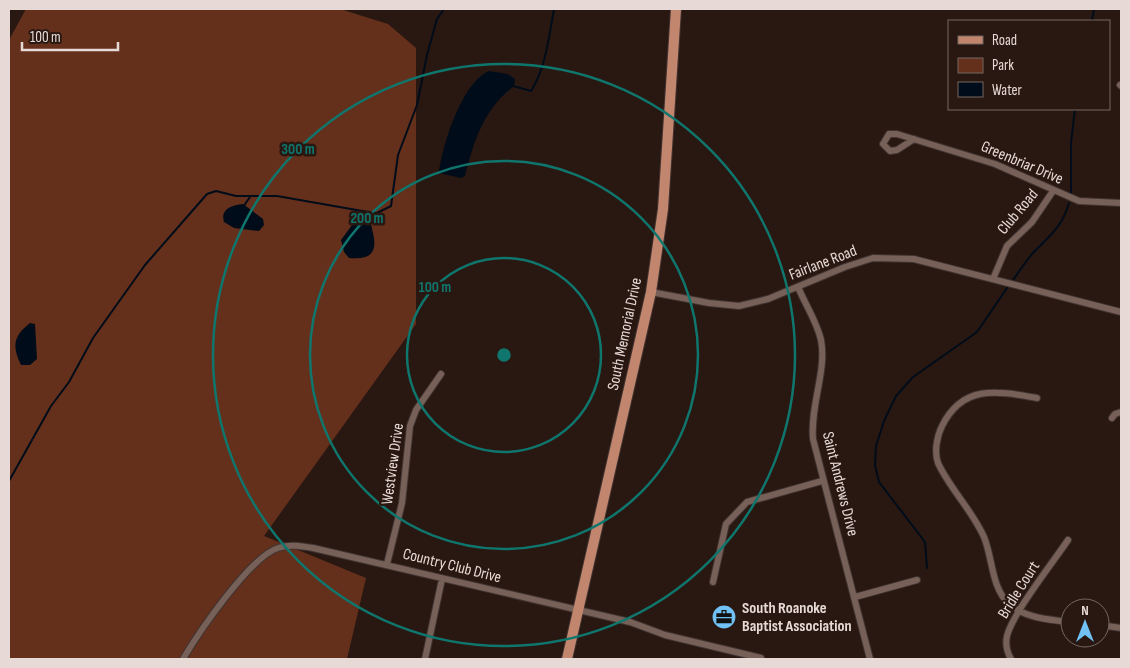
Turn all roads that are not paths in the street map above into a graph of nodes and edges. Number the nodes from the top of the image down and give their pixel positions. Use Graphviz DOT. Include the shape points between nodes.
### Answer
graph roads {
  1 [pos="676,9"];
  2 [pos="914,139"];
  3 [pos="1052,191"];
  4 [pos="1121,203"];
  5 [pos="993,279"];
  6 [pos="798,287"];
  7 [pos="651,292"];
  8 [pos="1121,312"];
  9 [pos="441,374"];
  10 [pos="1037,398"];
  11 [pos="1121,412"];
  12 [pos="1112,418"];
  13 [pos="822,481"];
  14 [pos="1068,540"];
  15 [pos="387,564"];
  16 [pos="442,579"];
  17 [pos="917,580"];
  18 [pos="713,582"];
  19 [pos="855,597"];
  20 [pos="578,610"];
  21 [pos="1020,611"];
  22 [pos="1060,621"];
  23 [pos="760,658"];
  24 [pos="183,659"];
  25 [pos="425,659"];
  26 [pos="567,659"];
  27 [pos="870,659"];
  28 [pos="1010,659"];
  1 -- 7 [label="main road, South Memorial Drive" via="663,209"];
  2 -- 3 [label="street, Greenbriar Drive" via="995,164"];
  3 -- 4 [label="street, Greenbriar Drive" via="1079,201"];
  3 -- 5 [label="street, Club Road" via="1032,222 1007,246"];
  5 -- 6 [label="street, Fairlane Road" via="914,259 872,258"];
  5 -- 8 [label="street, Fairlane Road"];
  6 -- 7 [label="street, Fairlane Road" via="739,306 709,304"];
  6 -- 13 [label="street, Saint Andrews Drive" via="821,341 822,358 811,422"];
  7 -- 20 [label="main road, South Memorial Drive"];
  9 -- 15 [label="street, Westview Drive" via="416,410 410,426 402,503"];
  10 -- 21 [label="street" via="984,392 961,400 949,412 936,448 938,461 984,538 999,591 1009,604"];
  11 -- 12 [label="street"];
  13 -- 18 [label="street" via="747,502 726,524"];
  13 -- 19 [label="street, Saint Andrews Drive"];
  14 -- 21 [label="street, Bridle Court"];
  15 -- 16 [label="street, Country Club Drive"];
  15 -- 24 [label="street, Country Club Drive" via="307,547 272,550 223,599"];
  16 -- 20 [label="street, Country Club Drive"];
  16 -- 25 [label="street"];
  17 -- 19 [label="street"];
  19 -- 27 [label="street, Saint Andrews Drive"];
  20 -- 23 [label="street, Country Club Drive"];
  20 -- 26 [label="main road, South Memorial Drive"];
  21 -- 22 [label="street"];
  21 -- 28 [label="street, Bridle Court" via="1007,636 1006,651"];
}
